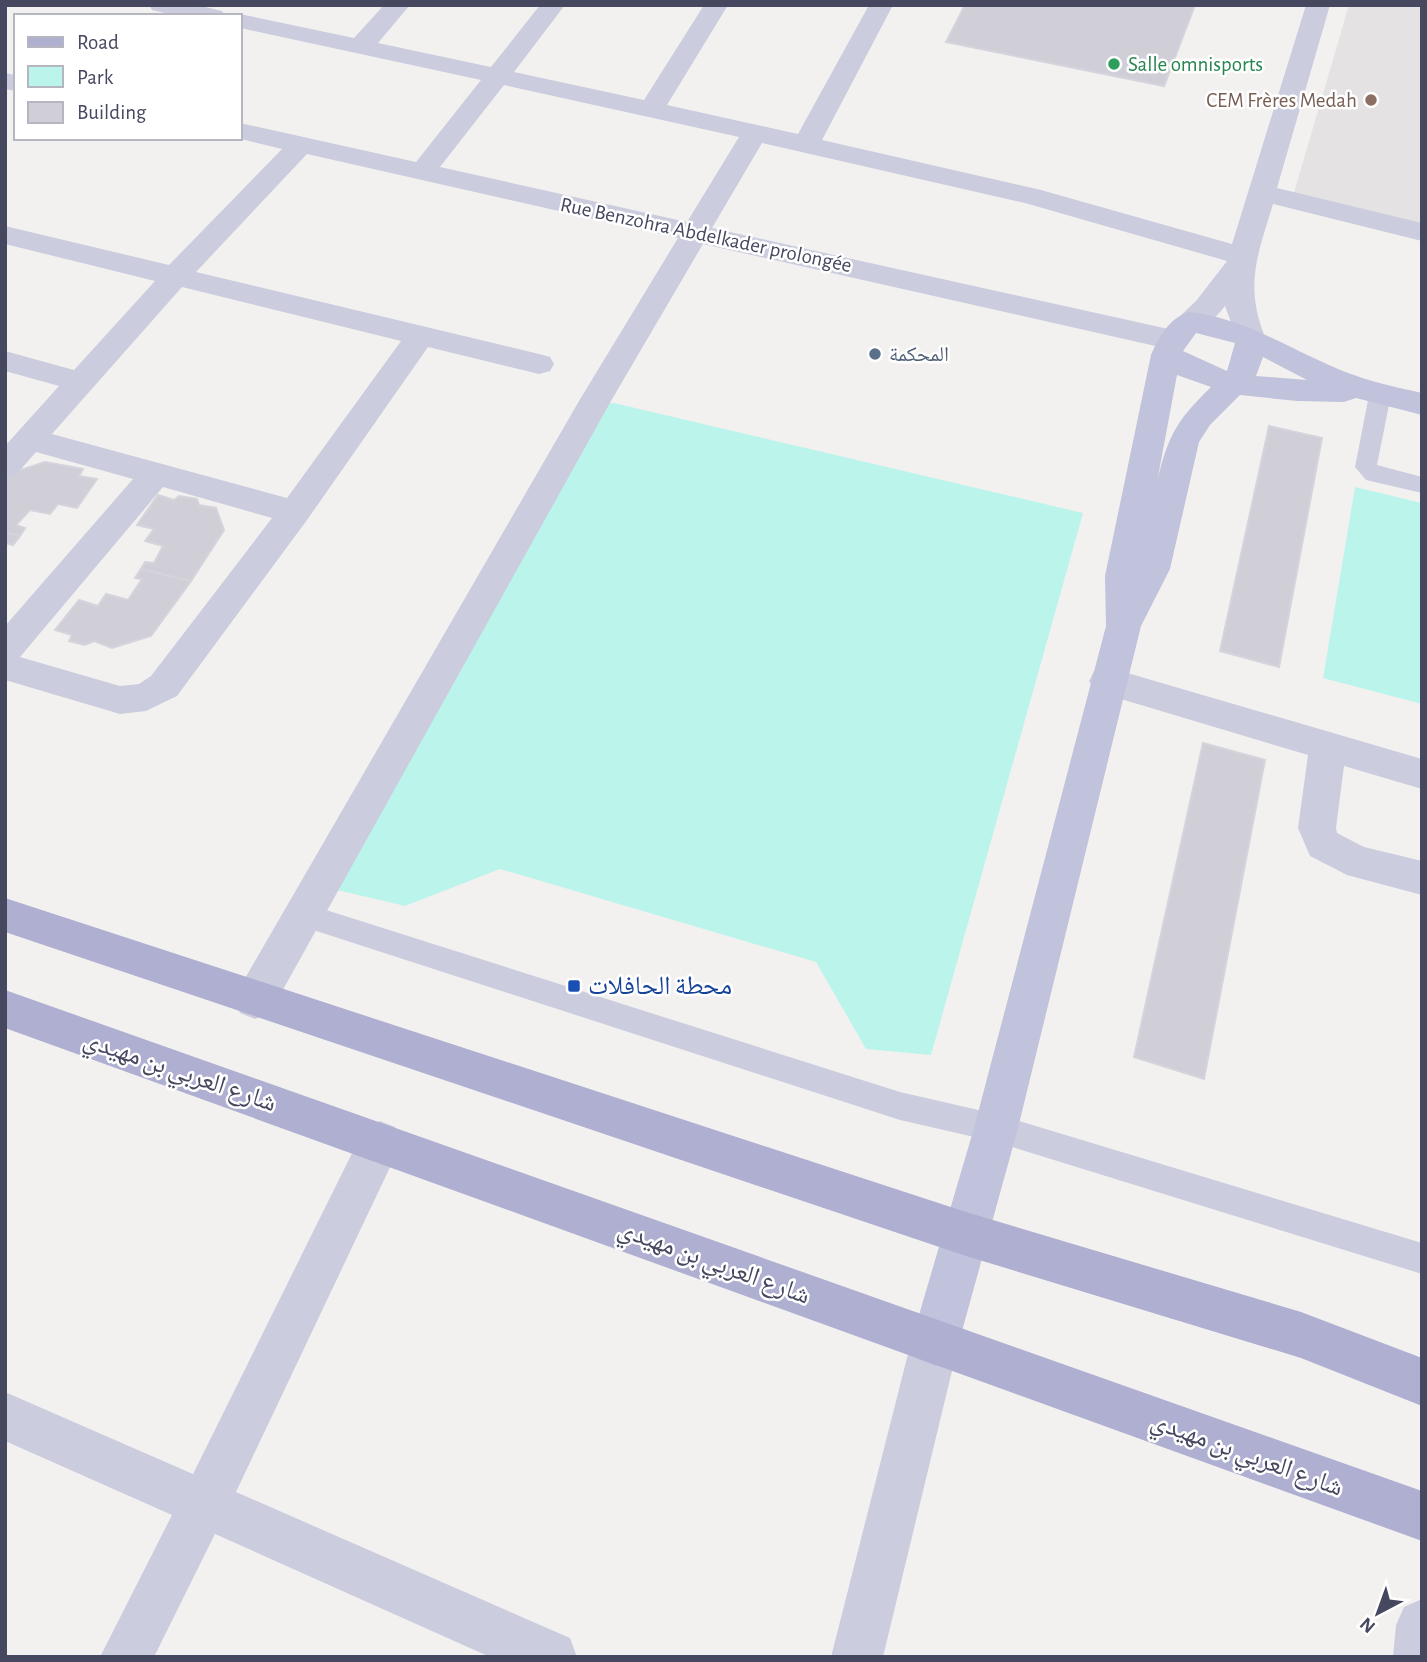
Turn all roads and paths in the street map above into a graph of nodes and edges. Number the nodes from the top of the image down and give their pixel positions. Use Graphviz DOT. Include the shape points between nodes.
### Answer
graph roads {
  1 [pos="161,5"];
  2 [pos="398,5"];
  3 [pos="553,5"];
  4 [pos="716,5"];
  5 [pos="881,5"];
  6 [pos="1318,5"];
  7 [pos="204,14"];
  8 [pos="242,21"];
  9 [pos="360,47"];
  10 [pos="499,77"];
  11 [pos="651,109"];
  12 [pos="242,131"];
  13 [pos="755,132"];
  14 [pos="302,144"];
  15 [pos="806,144"];
  16 [pos="422,173"];
  17 [pos="1263,193"];
  18 [pos="694,232"];
  19 [pos="1422,232"];
  20 [pos="5,235"];
  21 [pos="1241,262"];
  22 [pos="174,278"];
  23 [pos="420,336"];
  24 [pos="1250,337"];
  25 [pos="1176,339"];
  26 [pos="5,361"];
  27 [pos="539,364"];
  28 [pos="81,382"];
  29 [pos="1232,385"];
  30 [pos="1372,393"];
  31 [pos="1422,404"];
  32 [pos="32,439"];
  33 [pos="5,467"];
  34 [pos="156,474"];
  35 [pos="1422,485"];
  36 [pos="295,512"];
  37 [pos="1122,626"];
  38 [pos="5,650"];
  39 [pos="5,666"];
  40 [pos="1107,681"];
  41 [pos="1328,748"];
  42 [pos="1422,774"];
  43 [pos="1422,878"];
  44 [pos="5,915"];
  45 [pos="304,915"];
  46 [pos="255,1000"];
  47 [pos="5,1009"];
  48 [pos="996,1128"];
  49 [pos="380,1142"];
  50 [pos="966,1234"];
  51 [pos="1422,1259"];
  52 [pos="934,1342"];
  53 [pos="1422,1382"];
  54 [pos="5,1416"];
  55 [pos="205,1502"];
  56 [pos="1422,1516"];
  57 [pos="1422,1625"];
  58 [pos="126,1657"];
  59 [pos="551,1657"];
  60 [pos="857,1657"];
  61 [pos="1419,1657"];
  1 -- 7 [label="street"];
  2 -- 9 [label="street"];
  3 -- 10 [label="street"];
  4 -- 11 [label="street"];
  5 -- 15 [label="street"];
  6 -- 17 [label="street"];
  8 -- 9 [label="street"];
  9 -- 10 [label="street"];
  10 -- 11 [label="street"];
  10 -- 16 [label="street"];
  11 -- 13 [label="street"];
  12 -- 14 [label="street, Rue Benzohra Abdelkader prolongée"];
  13 -- 15 [label="street"];
  13 -- 18 [label="street"];
  14 -- 16 [label="street, Rue Benzohra Abdelkader prolongée"];
  14 -- 22 [label="street"];
  15 -- 21 [label="street" via="1031,196"];
  16 -- 18 [label="street, Rue Benzohra Abdelkader prolongée"];
  17 -- 19 [label="street"];
  17 -- 21 [label="street"];
  18 -- 25 [label="street, Rue Benzohra Abdelkader prolongée"];
  18 -- 45 [label="street"];
  20 -- 22 [label="street"];
  21 -- 24 [label="street" via="1240,311"];
  21 -- 25 [label="street" via="1207,308"];
  22 -- 23 [label="street"];
  22 -- 28 [label="street"];
  23 -- 27 [label="street"];
  23 -- 36 [label="street"];
  24 -- 25 [label="street" via="1214,325"];
  24 -- 29 [label="street" via="1246,365"];
  24 -- 30 [label="street" via="1304,366"];
  25 -- 29 [label="street" via="1196,372"];
  25 -- 37 [label="street" via="1124,564"];
  26 -- 28 [label="street"];
  28 -- 32 [label="street"];
  29 -- 30 [label="street"];
  29 -- 37 [label="street" via="1199,417 1184,441 1153,569"];
  30 -- 31 [label="street"];
  30 -- 35 [label="lane" via="1366,467 1374,474"];
  32 -- 33 [label="street"];
  32 -- 34 [label="street"];
  34 -- 36 [label="street"];
  34 -- 38 [label="street"];
  36 -- 39 [label="street" via="164,686 146,697 120,700"];
  37 -- 40 [label="street"];
  40 -- 41 [label="street"];
  40 -- 48 [label="street"];
  41 -- 42 [label="street"];
  41 -- 43 [label="street" via="1317,833 1325,848"];
  44 -- 46 [label="main road"];
  45 -- 46 [label="street"];
  45 -- 48 [label="lane" via="900,1106"];
  46 -- 50 [label="main road"];
  47 -- 49 [label="main road, شارع العربي بن مهيدي"];
  48 -- 50 [label="street"];
  48 -- 51 [label="lane"];
  49 -- 52 [label="main road, شارع العربي بن مهيدي"];
  49 -- 55 [label="street"];
  50 -- 52 [label="street"];
  50 -- 53 [label="main road" via="1301,1335"];
  52 -- 56 [label="main road, شارع العربي بن مهيدي"];
  52 -- 60 [label="street"];
  54 -- 55 [label="street"];
  55 -- 58 [label="street"];
  55 -- 59 [label="street"];
  57 -- 61 [label="street"];
}
